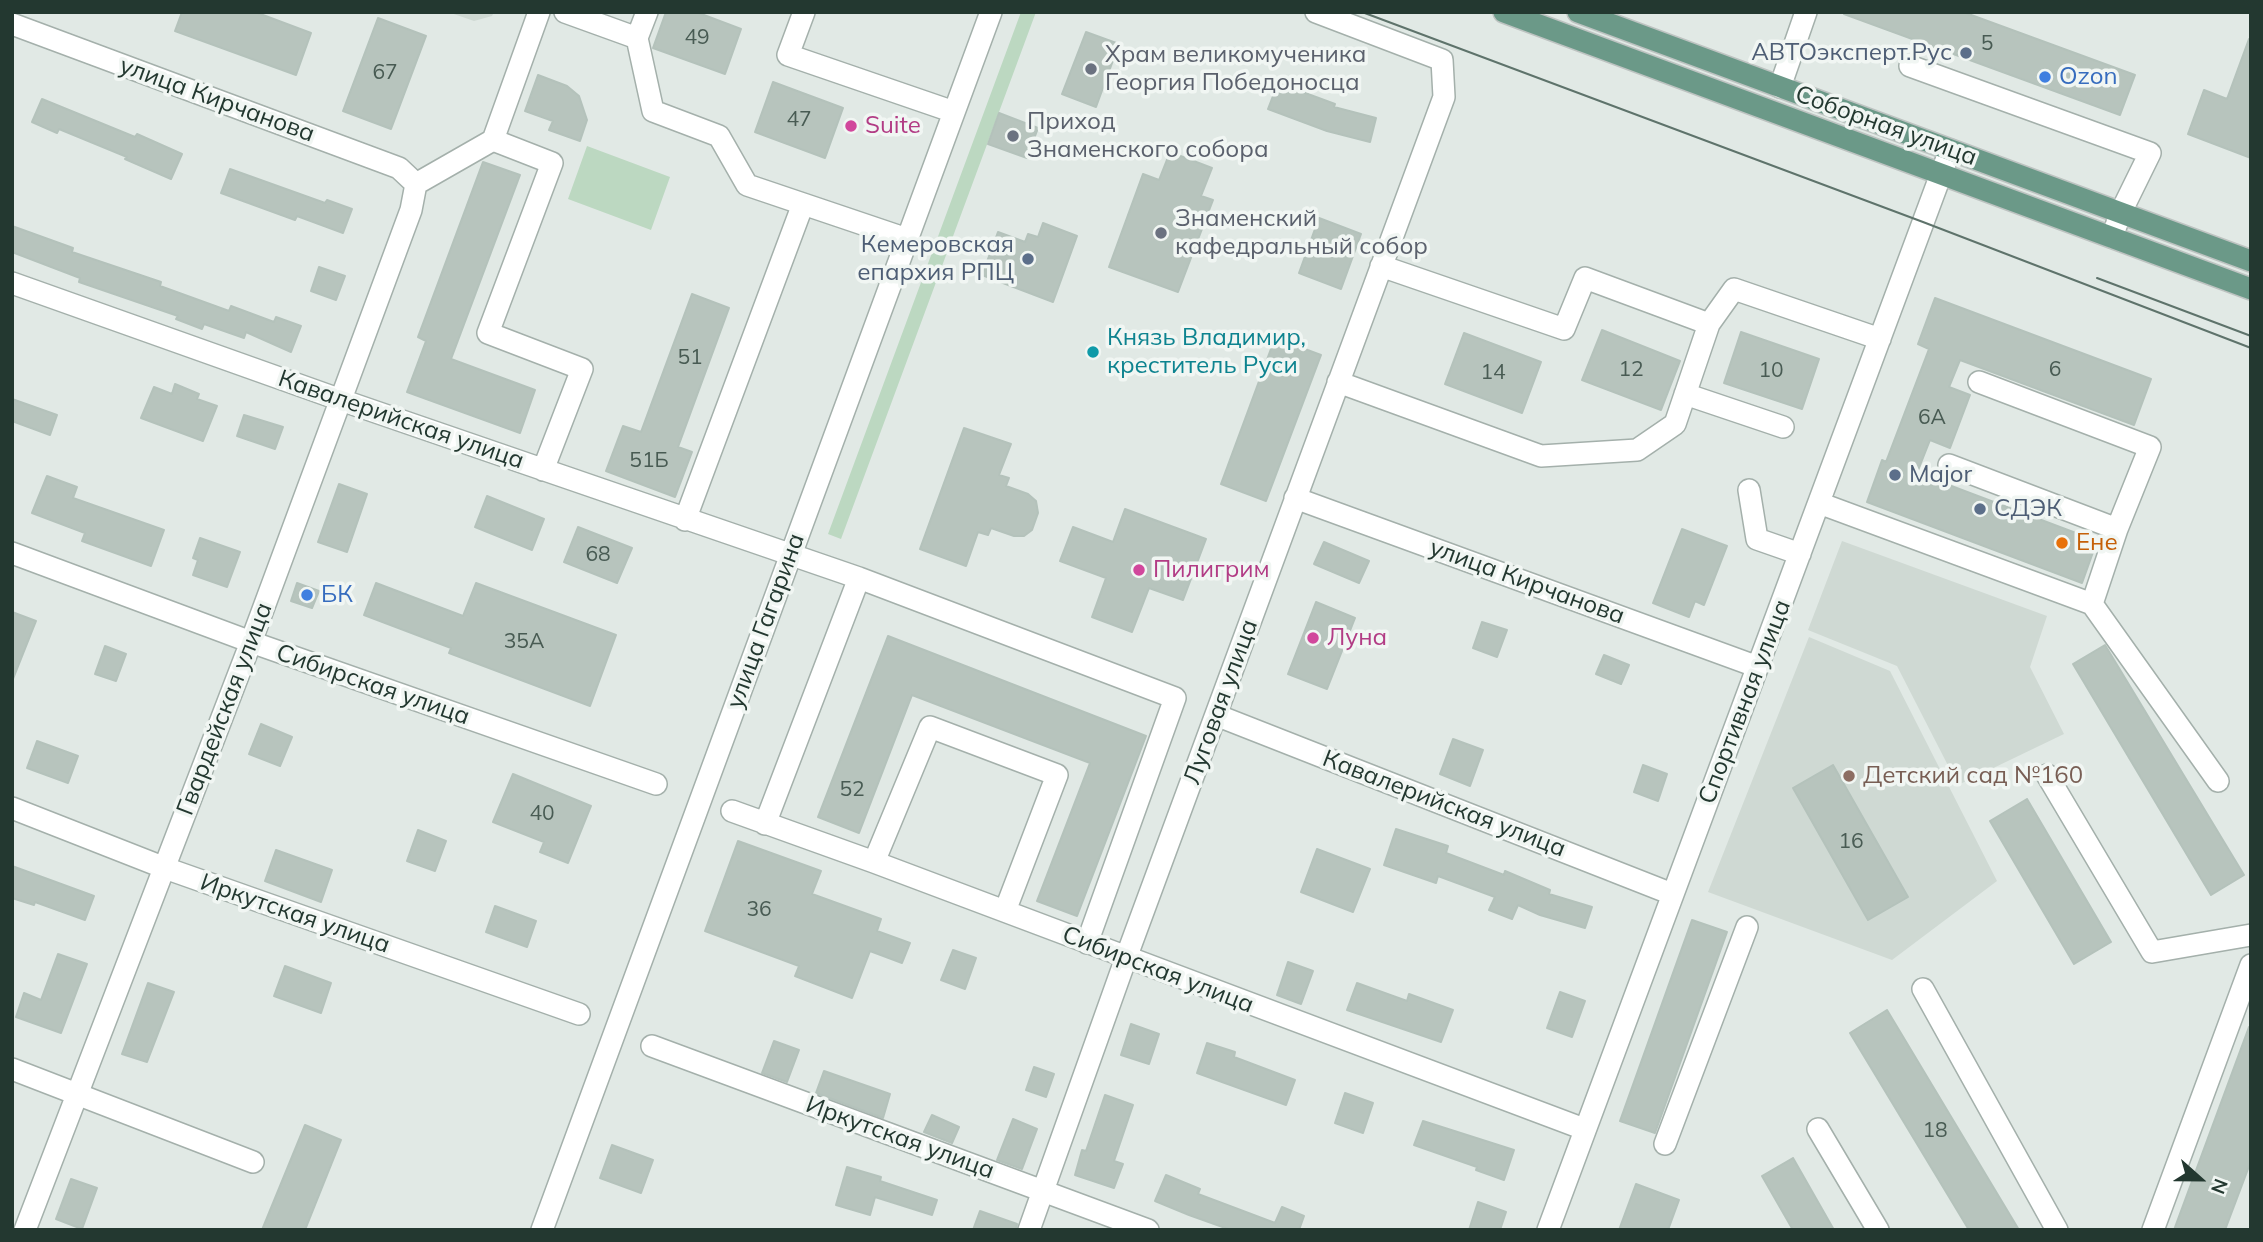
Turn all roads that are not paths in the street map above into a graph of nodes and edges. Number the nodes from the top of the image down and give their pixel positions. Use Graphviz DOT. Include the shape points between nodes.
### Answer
graph roads {
  1 [pos="539,12"];
  2 [pos="565,12"];
  3 [pos="647,12"];
  4 [pos="804,12"];
  5 [pos="991,12"];
  6 [pos="1316,12"];
  7 [pos="1504,12"];
  8 [pos="1578,12"];
  9 [pos="1801,14"];
  10 [pos="12,24"];
  11 [pos="637,38"];
  12 [pos="1910,66"];
  13 [pos="1780,87"];
  14 [pos="954,112"];
  15 [pos="493,140"];
  16 [pos="1950,149"];
  17 [pos="1941,174"];
  18 [pos="416,184"];
  19 [pos="803,204"];
  20 [pos="2120,212"];
  21 [pos="2112,237"];
  22 [pos="907,239"];
  23 [pos="2251,261"];
  24 [pos="1381,266"];
  25 [pos="12,283"];
  26 [pos="2251,289"];
  27 [pos="1709,324"];
  28 [pos="1880,339"];
  29 [pos="1338,382"];
  30 [pos="1979,382"];
  31 [pos="1685,394"];
  32 [pos="341,400"];
  33 [pos="1783,427"];
  34 [pos="1949,465"];
  35 [pos="543,470"];
  36 [pos="1749,490"];
  37 [pos="1296,498"];
  38 [pos="1819,503"];
  39 [pos="685,520"];
  40 [pos="2118,529"];
  41 [pos="12,553"];
  42 [pos="1800,554"];
  43 [pos="790,556"];
  44 [pos="859,578"];
  45 [pos="2092,604"];
  46 [pos="251,642"];
  47 [pos="1758,667"];
  48 [pos="1216,715"];
  49 [pos="2048,775"];
  50 [pos="2218,781"];
  51 [pos="656,784"];
  52 [pos="12,808"];
  53 [pos="732,811"];
  54 [pos="765,824"];
  55 [pos="874,862"];
  56 [pos="165,868"];
  57 [pos="1672,894"];
  58 [pos="1005,911"];
  59 [pos="1747,927"];
  60 [pos="2251,935"];
  61 [pos="1087,943"];
  62 [pos="1126,958"];
  63 [pos="2251,965"];
  64 [pos="1923,989"];
  65 [pos="579,1014"];
  66 [pos="652,1046"];
  67 [pos="12,1069"];
  68 [pos="77,1094"];
  69 [pos="1584,1129"];
  70 [pos="1818,1129"];
  71 [pos="1665,1144"];
  72 [pos="253,1162"];
  73 [pos="1044,1190"];
  74 [pos="25,1230"];
  75 [pos="542,1230"];
  76 [pos="1029,1230"];
  77 [pos="1148,1230"];
  78 [pos="1548,1230"];
  79 [pos="1878,1230"];
  80 [pos="2057,1230"];
  81 [pos="2153,1230"];
  1 -- 15 [label="street"];
  2 -- 11 [label="street"];
  3 -- 11 [label="street"];
  4 -- 14 [label="street" via="788,55"];
  5 -- 14 [label="street, улица Гагарина"];
  6 -- 24 [label="street, Луговая улица" via="1442,60 1444,97"];
  7 -- 17 [label="main road, Соборная улица"];
  8 -- 13 [label="main road, Соборная улица"];
  9 -- 13 [label="street"];
  10 -- 18 [label="street, улица Кирчанова" via="399,168"];
  11 -- 19 [label="street" via="653,111 719,136 747,185"];
  12 -- 20 [label="street" via="2150,153"];
  13 -- 16 [label="main road, Соборная улица"];
  14 -- 22 [label="street, улица Гагарина"];
  15 -- 18 [label="street"];
  15 -- 35 [label="street" via="552,163 488,333 582,369"];
  16 -- 17 [label="street, Спортивная улица"];
  16 -- 20 [label="main road, Соборная улица"];
  17 -- 21 [label="main road, Соборная улица"];
  17 -- 28 [label="street, Спортивная улица"];
  18 -- 32 [label="street, Гвардейская улица" via="411,210"];
  19 -- 22 [label="street"];
  19 -- 39 [label="street"];
  20 -- 21 [label="street"];
  20 -- 23 [label="main road, Соборная улица"];
  21 -- 26 [label="main road, Соборная улица"];
  22 -- 43 [label="street, улица Гагарина"];
  24 -- 27 [label="street" via="1564,330 1585,278"];
  24 -- 29 [label="street, Луговая улица"];
  25 -- 32 [label="street, Кавалерийская улица"];
  27 -- 28 [label="street" via="1734,289"];
  27 -- 31 [label="street"];
  28 -- 38 [label="street, Спортивная улица"];
  29 -- 31 [label="street" via="1541,456 1637,450 1675,424"];
  29 -- 37 [label="street, Луговая улица"];
  30 -- 40 [label="street" via="2150,447"];
  31 -- 33 [label="street"];
  32 -- 35 [label="street, Кавалерийская улица"];
  32 -- 46 [label="street, Гвардейская улица"];
  34 -- 40 [label="street"];
  35 -- 39 [label="street, Кавалерийская улица"];
  36 -- 42 [label="street" via="1757,539"];
  37 -- 47 [label="street, улица Кирчанова"];
  37 -- 48 [label="street, Луговая улица"];
  38 -- 42 [label="street, Спортивная улица"];
  38 -- 45 [label="street"];
  39 -- 43 [label="street, Кавалерийская улица"];
  40 -- 45 [label="street"];
  41 -- 46 [label="street, Сибирская улица"];
  42 -- 47 [label="street, Спортивная улица"];
  43 -- 44 [label="street, Кавалерийская улица"];
  43 -- 75 [label="street, улица Гагарина"];
  44 -- 54 [label="street"];
  44 -- 61 [label="street, Кавалерийская улица" via="1175,698"];
  45 -- 50 [label="street"];
  46 -- 51 [label="street, Сибирская улица"];
  46 -- 56 [label="street, Гвардейская улица"];
  47 -- 57 [label="street, Спортивная улица"];
  48 -- 57 [label="street, Кавалерийская улица"];
  48 -- 62 [label="street, Луговая улица"];
  49 -- 60 [label="street" via="2152,952"];
  52 -- 56 [label="street, Иркутская улица"];
  53 -- 54 [label="street, Сибирская улица"];
  54 -- 55 [label="street, Сибирская улица"];
  55 -- 58 [label="street, Сибирская улица"];
  55 -- 58 [label="street" via="930,727 1057,775"];
  56 -- 65 [label="street, Иркутская улица"];
  56 -- 68 [label="street, Гвардейская улица"];
  57 -- 69 [label="street, Спортивная улица"];
  58 -- 61 [label="street, Сибирская улица"];
  59 -- 71 [label="street"];
  61 -- 62 [label="street, Сибирская улица"];
  62 -- 69 [label="street, Сибирская улица"];
  62 -- 73 [label="street, Луговая улица"];
  63 -- 81 [label="street"];
  64 -- 80 [label="street"];
  66 -- 73 [label="street, Иркутская улица"];
  67 -- 68 [label="street"];
  68 -- 72 [label="street"];
  68 -- 74 [label="street, Гвардейская улица"];
  69 -- 78 [label="street, Спортивная улица"];
  70 -- 79 [label="street"];
  73 -- 76 [label="street, Луговая улица"];
  73 -- 77 [label="street, Иркутская улица"];
}
